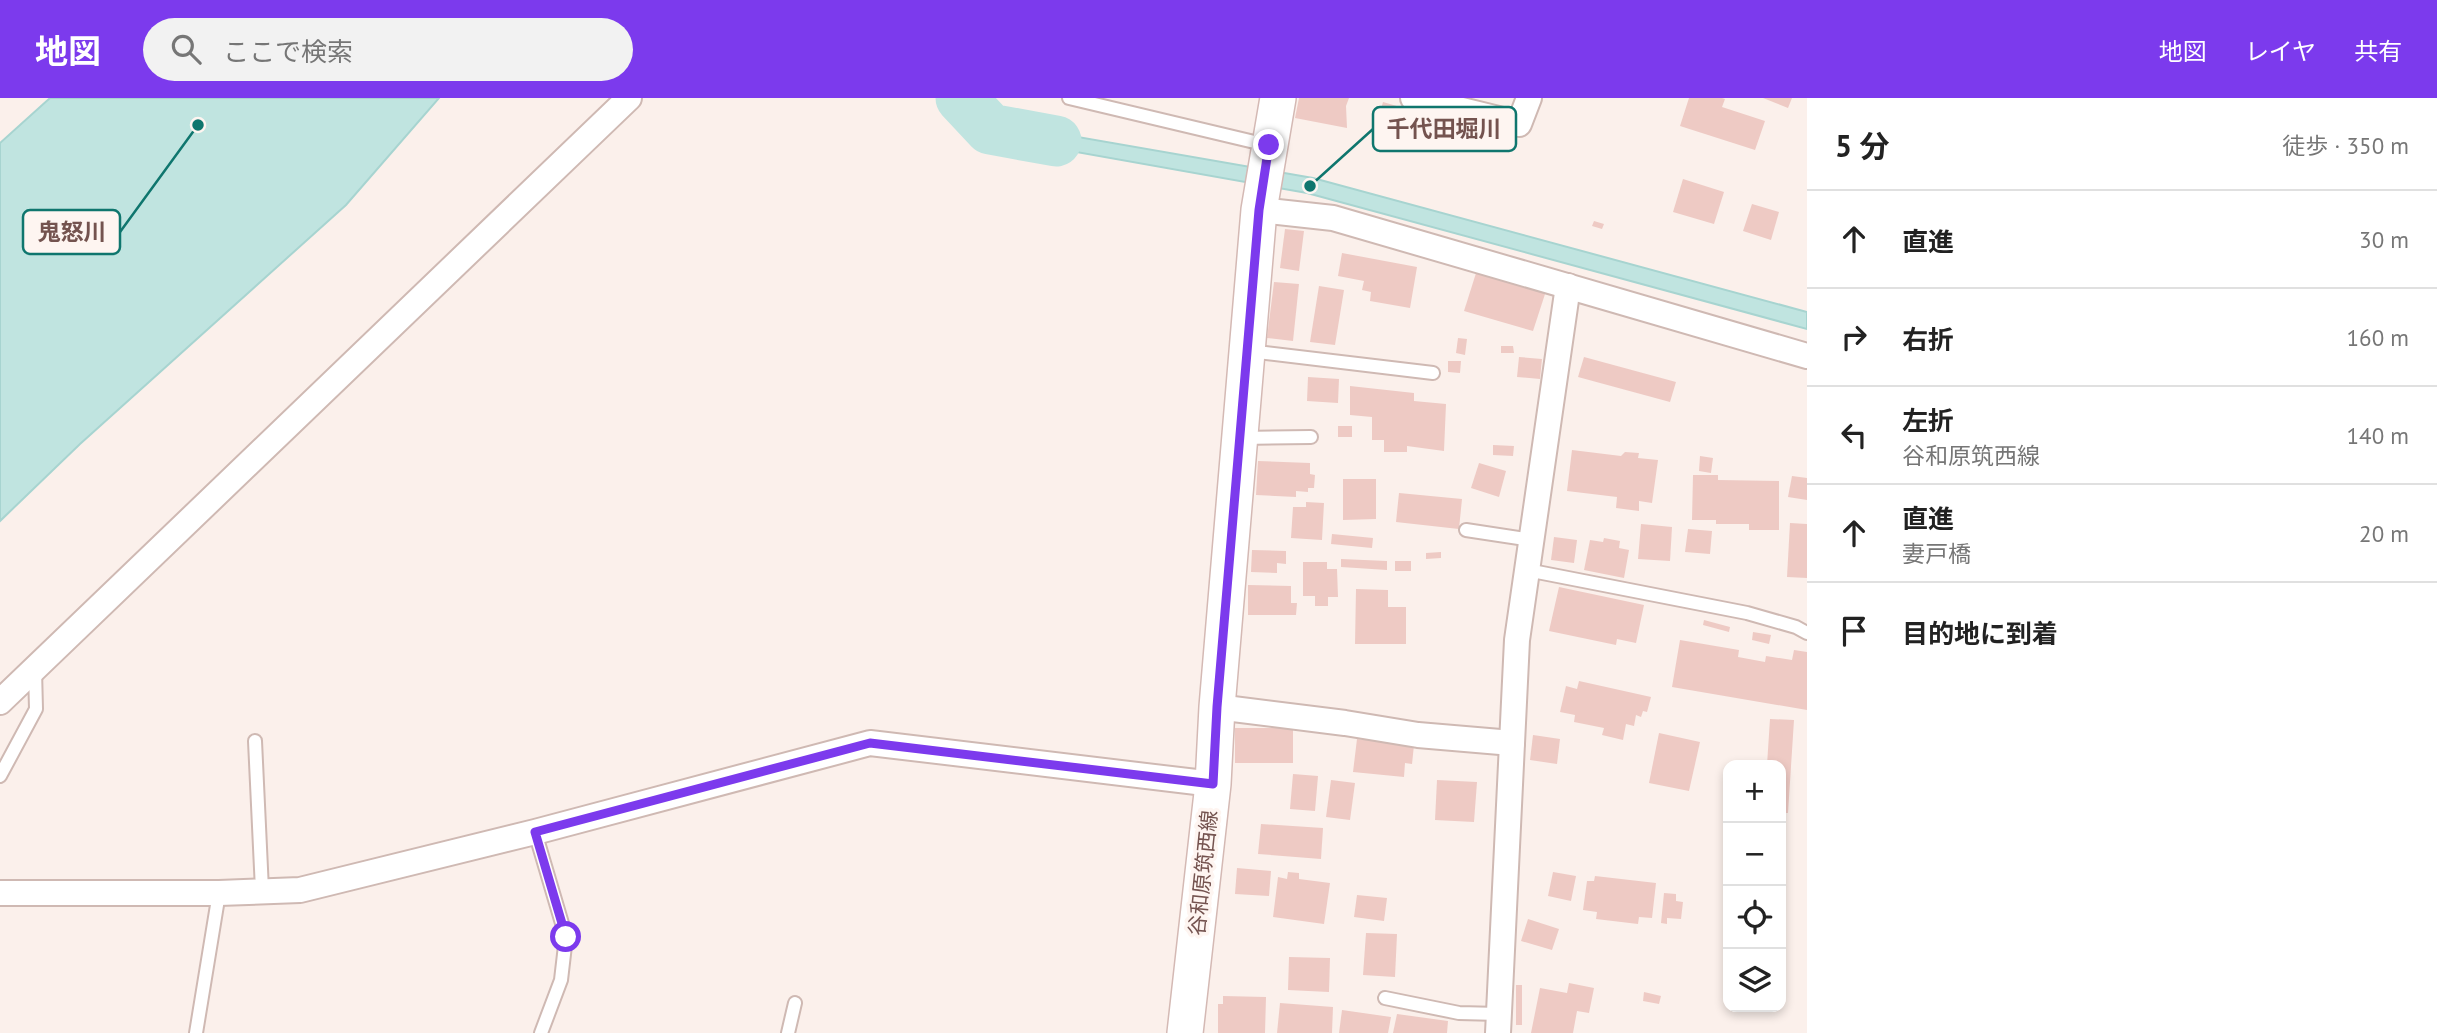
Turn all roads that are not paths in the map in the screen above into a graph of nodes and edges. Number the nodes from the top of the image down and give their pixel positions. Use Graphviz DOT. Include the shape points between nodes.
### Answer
graph roads {
  1 [pos="629,98"];
  2 [pos="1069,98"];
  3 [pos="1278,98"];
  4 [pos="1413,98"];
  5 [pos="1529,98"];
  6 [pos="1269,145"];
  7 [pos="1259,210"];
  8 [pos="1568,286"];
  9 [pos="1248,351"];
  10 [pos="1807,356"];
  11 [pos="1433,373"];
  12 [pos="1241,438"];
  13 [pos="1311,438"];
  14 [pos="1466,530"];
  15 [pos="1532,540"];
  16 [pos="1527,570"];
  17 [pos="1807,633"];
  18 [pos="35,667"];
  19 [pos="0,702"];
  20 [pos="1217,707"];
  21 [pos="255,741"];
  22 [pos="1512,743"];
  23 [pos="0,776"];
  24 [pos="1213,784"];
  25 [pos="535,832"];
  26 [pos="262,890"];
  27 [pos="0,892"];
  28 [pos="219,893"];
  29 [pos="1385,998"];
  30 [pos="796,1003"];
  31 [pos="1499,1023"];
  32 [pos="196,1033"];
  33 [pos="541,1033"];
  34 [pos="788,1033"];
  35 [pos="1185,1033"];
  1 -- 18 [label="street"];
  2 -- 6 [label="lane"];
  3 -- 6 [label="main road"];
  4 -- 5 [label="street" via="1519,124"];
  6 -- 7 [label="main road, 谷和原筑西線"];
  7 -- 8 [label="street" via="1333,218"];
  7 -- 9 [label="main road, 谷和原筑西線"];
  8 -- 10 [label="street"];
  8 -- 15 [label="street"];
  9 -- 11 [label="lane"];
  9 -- 12 [label="main road, 谷和原筑西線"];
  12 -- 13 [label="lane"];
  12 -- 20 [label="main road, 谷和原筑西線"];
  14 -- 15 [label="lane"];
  15 -- 16 [label="street"];
  16 -- 17 [label="lane" via="1747,613"];
  16 -- 22 [label="street" via="1517,640"];
  18 -- 19 [label="street"];
  18 -- 23 [label="lane" via="36,709"];
  20 -- 22 [label="street" via="1418,736"];
  20 -- 24 [label="main road, 谷和原筑西線"];
  21 -- 26 [label="lane"];
  22 -- 31 [label="street"];
  24 -- 25 [label="street" via="870,743"];
  24 -- 35 [label="main road, 谷和原筑西線"];
  25 -- 26 [label="street" via="300,890"];
  25 -- 33 [label="lane" via="566,937 561,980"];
  26 -- 28 [label="street"];
  27 -- 28 [label="street"];
  28 -- 32 [label="lane"];
  29 -- 31 [label="lane"];
  30 -- 34 [label="lane"];
}
